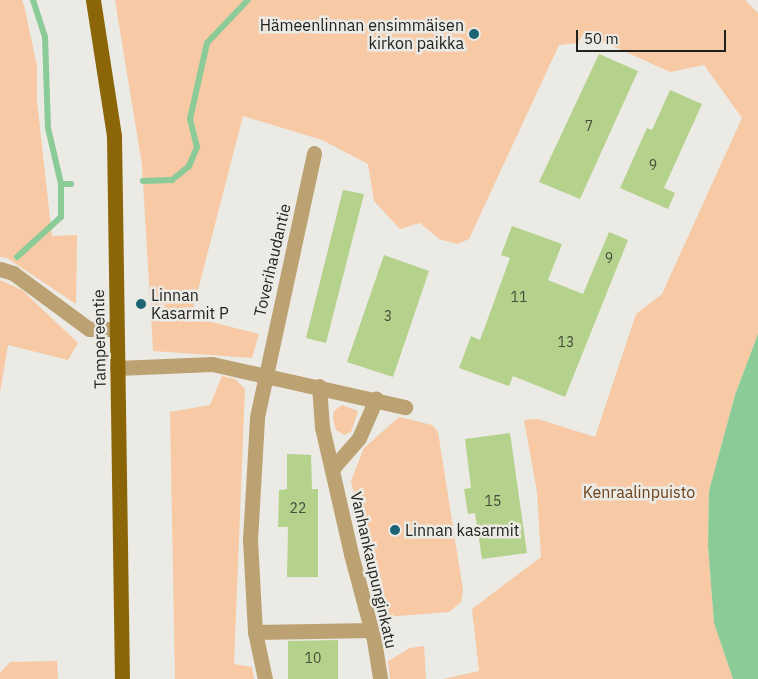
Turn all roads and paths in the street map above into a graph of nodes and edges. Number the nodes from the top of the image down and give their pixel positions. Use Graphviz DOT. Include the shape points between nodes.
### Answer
graph roads {
  1 [pos="93,0"];
  2 [pos="314,154"];
  3 [pos="0,269"];
  4 [pos="116,329"];
  5 [pos="117,368"];
  6 [pos="265,374"];
  7 [pos="319,386"];
  8 [pos="376,399"];
  9 [pos="405,407"];
  10 [pos="332,469"];
  11 [pos="372,630"];
  12 [pos="255,632"];
  13 [pos="122,679"];
  14 [pos="265,679"];
  15 [pos="380,679"];
  1 -- 4 [label="main road, Tampereentie" via="114,136"];
  2 -- 6 [label="street, Toverihaudantie"];
  3 -- 4 [label="street" via="13,273 89,329"];
  4 -- 5 [label="main road, Tampereentie"];
  5 -- 6 [label="street" via="212,364"];
  5 -- 13 [label="main road, Tampereentie"];
  6 -- 7 [label="street"];
  6 -- 12 [label="street, Toverihaudantie" via="257,417 250,540"];
  7 -- 8 [label="street"];
  7 -- 10 [label="street, Vanhankaupunginkatu" via="322,427"];
  8 -- 9 [label="street"];
  8 -- 10 [label="street" via="359,438"];
  10 -- 11 [label="street, Vanhankaupunginkatu"];
  11 -- 12 [label="street"];
  11 -- 15 [label="street, Vanhankaupunginkatu"];
  12 -- 14 [label="street, Toverihaudantie"];
}
